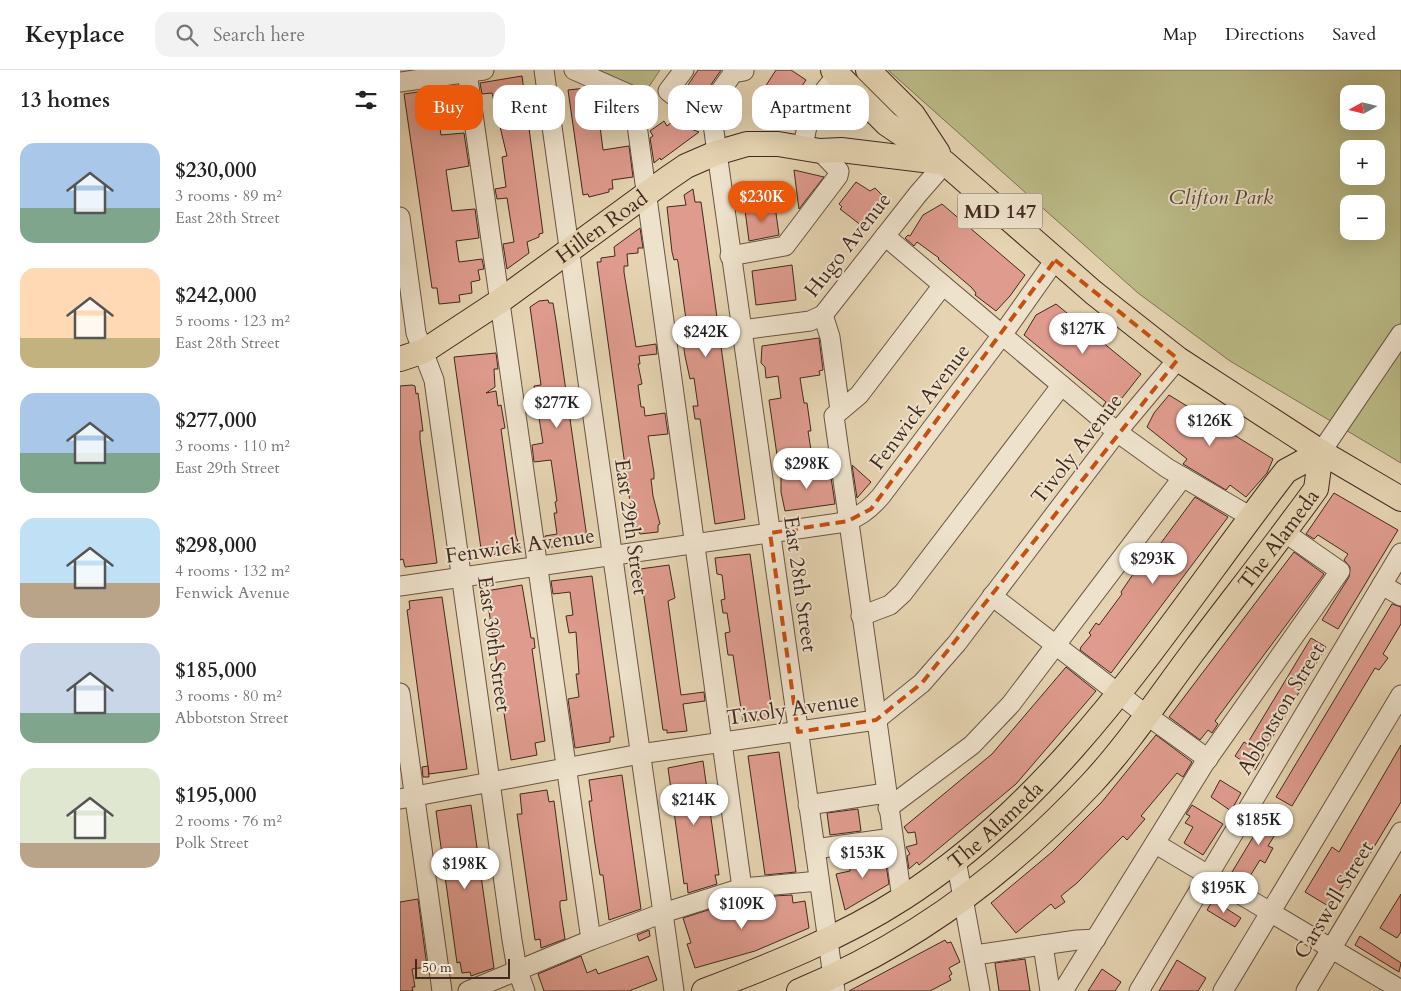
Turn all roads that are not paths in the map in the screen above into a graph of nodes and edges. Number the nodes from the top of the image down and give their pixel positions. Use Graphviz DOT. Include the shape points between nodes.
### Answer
graph roads {
  1 [pos="544,70"];
  2 [pos="574,70"];
  3 [pos="684,70"];
  4 [pos="690,70"];
  5 [pos="743,70"];
  6 [pos="868,70"];
  7 [pos="475,71"];
  8 [pos="836,72"];
  9 [pos="400,82"];
  10 [pos="673,85"];
  11 [pos="733,85"];
  12 [pos="887,124"];
  13 [pos="713,130"];
  14 [pos="812,149"];
  15 [pos="857,152"];
  16 [pos="716,153"];
  17 [pos="945,163"];
  18 [pos="646,194"];
  19 [pos="400,217"];
  20 [pos="885,236"];
  21 [pos="569,251"];
  22 [pos="730,256"];
  23 [pos="1055,260"];
  24 [pos="943,285"];
  25 [pos="500,301"];
  26 [pos="823,315"];
  27 [pos="741,330"];
  28 [pos="1401,334"];
  29 [pos="1002,335"];
  30 [pos="424,351"];
  31 [pos="400,359"];
  32 [pos="1178,359"];
  33 [pos="1061,386"];
  34 [pos="840,410"];
  35 [pos="1117,432"];
  36 [pos="1321,452"];
  37 [pos="1183,477"];
  38 [pos="1401,499"];
  39 [pos="1251,517"];
  40 [pos="848,521"];
  41 [pos="1284,532"];
  42 [pos="770,533"];
  43 [pos="694,544"];
  44 [pos="1401,553"];
  45 [pos="613,556"];
  46 [pos="538,567"];
  47 [pos="461,578"];
  48 [pos="1382,585"];
  49 [pos="400,586"];
  50 [pos="992,596"];
  51 [pos="1401,596"];
  52 [pos="861,616"];
  53 [pos="1056,645"];
  54 [pos="400,693"];
  55 [pos="1118,693"];
  56 [pos="1401,694"];
  57 [pos="1145,714"];
  58 [pos="876,720"];
  59 [pos="798,732"];
  60 [pos="721,742"];
  61 [pos="640,754"];
  62 [pos="1208,759"];
  63 [pos="566,768"];
  64 [pos="490,782"];
  65 [pos="407,798"];
  66 [pos="887,801"];
  67 [pos="808,805"];
  68 [pos="1401,832"];
  69 [pos="892,838"];
  70 [pos="1156,844"];
  71 [pos="815,849"];
  72 [pos="956,860"];
  73 [pos="1208,875"];
  74 [pos="819,881"];
  75 [pos="742,888"];
  76 [pos="964,898"];
  77 [pos="902,899"];
  78 [pos="1270,912"];
  79 [pos="663,913"];
  80 [pos="1096,939"];
  81 [pos="590,940"];
  82 [pos="828,940"];
  83 [pos="1043,945"];
  84 [pos="1331,949"];
  85 [pos="975,955"];
  86 [pos="517,969"];
  87 [pos="834,984"];
  88 [pos="1397,985"];
  89 [pos="442,991"];
  90 [pos="468,991"];
  91 [pos="525,991"];
  92 [pos="674,991"];
  93 [pos="704,991"];
  94 [pos="799,991"];
  95 [pos="980,991"];
  96 [pos="1050,991"];
  97 [pos="1063,991"];
  98 [pos="1139,991"];
  99 [pos="1223,991"];
  100 [pos="1306,991"];
  1 -- 21 [label="street, East 29th Street"];
  2 -- 18 [label="street" via="633,96"];
  3 -- 10 [label="street"];
  4 -- 5 [label="street" via="681,90 684,97 700,107 710,106 732,73"];
  5 -- 11 [label="street"];
  6 -- 17 [label="main road" via="913,114"];
  7 -- 9 [label="street"];
  7 -- 25 [label="street"];
  8 -- 12 [label="main road, MD 147"];
  8 -- 14 [label="street" via="815,101 806,124"];
  12 -- 15 [label="main road" via="886,134 877,145"];
  12 -- 17 [label="main road, MD 147"];
  13 -- 16 [label="street, East 28th Street"];
  14 -- 15 [label="main road, Hillen Road"];
  14 -- 16 [label="main road, Hillen Road" via="748,144"];
  14 -- 17 [label="main road, Hillen Road" via="838,160 890,173 904,174"];
  14 -- 22 [label="street" via="840,171 786,246"];
  15 -- 17 [label="main road, Hillen Road"];
  16 -- 18 [label="main road, Hillen Road" via="686,166"];
  16 -- 22 [label="street, East 28th Street"];
  17 -- 20 [label="street, Hugo Avenue"];
  17 -- 23 [label="main road, MD 147"];
  18 -- 21 [label="main road, Hillen Road"];
  18 -- 43 [label="street"];
  19 -- 30 [label="street, East 30th Street" via="416,333"];
  20 -- 24 [label="street"];
  20 -- 26 [label="street, Hugo Avenue"];
  21 -- 25 [label="main road, Hillen Road"];
  21 -- 45 [label="street, East 29th Street"];
  22 -- 27 [label="street, East 28th Street"];
  23 -- 29 [label="street, Fenwick Avenue"];
  23 -- 32 [label="main road, MD 147"];
  24 -- 29 [label="street"];
  24 -- 34 [label="street" via="860,395"];
  25 -- 30 [label="main road, Hillen Road"];
  25 -- 46 [label="street"];
  26 -- 27 [label="street, Hugo Avenue" via="810,321"];
  26 -- 34 [label="street" via="830,338"];
  27 -- 42 [label="street, East 28th Street"];
  28 -- 36 [label="street"];
  29 -- 33 [label="street"];
  29 -- 40 [label="street, Fenwick Avenue" via="876,503"];
  30 -- 31 [label="main road, Hillen Road"];
  30 -- 47 [label="street, East 30th Street" via="434,380"];
  32 -- 35 [label="street, Tivoly Avenue"];
  32 -- 36 [label="main road, MD 147"];
  33 -- 35 [label="street"];
  33 -- 52 [label="street" via="902,593 890,605"];
  34 -- 40 [label="street" via="834,416"];
  35 -- 37 [label="street"];
  35 -- 50 [label="street, Tivoly Avenue"];
  36 -- 38 [label="main road, MD 147"];
  36 -- 39 [label="main road, The Alameda" via="1286,471"];
  36 -- 41 [label="main road, The Alameda" via="1316,489"];
  37 -- 39 [label="street"];
  37 -- 53 [label="street"];
  39 -- 55 [label="main road, The Alameda"];
  40 -- 42 [label="street, Fenwick Avenue"];
  40 -- 52 [label="street"];
  41 -- 57 [label="main road, The Alameda"];
  41 -- 62 [label="street" via="1340,571"];
  42 -- 43 [label="street, Fenwick Avenue"];
  42 -- 59 [label="street, East 28th Street"];
  43 -- 45 [label="street, Fenwick Avenue"];
  43 -- 60 [label="street"];
  44 -- 48 [label="street, Abbotston Street"];
  45 -- 46 [label="street, Fenwick Avenue"];
  45 -- 61 [label="street, East 29th Street"];
  46 -- 47 [label="street, Fenwick Avenue"];
  46 -- 63 [label="street"];
  47 -- 49 [label="street, Fenwick Avenue"];
  47 -- 64 [label="street, East 30th Street"];
  48 -- 51 [label="street"];
  48 -- 73 [label="street, Abbotston Street"];
  50 -- 53 [label="street"];
  50 -- 58 [label="street, Tivoly Avenue" via="922,683"];
  52 -- 58 [label="street"];
  53 -- 55 [label="street"];
  53 -- 66 [label="street" via="1011,704 972,745"];
  54 -- 65 [label="street"];
  55 -- 57 [label="street"];
  55 -- 72 [label="main road, The Alameda" via="1078,745 1032,794"];
  56 -- 78 [label="street"];
  57 -- 62 [label="street"];
  57 -- 76 [label="main road, The Alameda" via="1092,782 1031,842"];
  58 -- 59 [label="street, Tivoly Avenue"];
  58 -- 66 [label="street"];
  59 -- 60 [label="street, Tivoly Avenue"];
  59 -- 67 [label="street, East 28th Street"];
  60 -- 61 [label="street, Tivoly Avenue"];
  60 -- 75 [label="street"];
  61 -- 63 [label="street, Tivoly Avenue"];
  61 -- 79 [label="street, East 29th Street"];
  62 -- 70 [label="street"];
  63 -- 64 [label="street, Tivoly Avenue"];
  63 -- 81 [label="street"];
  64 -- 65 [label="street, Tivoly Avenue"];
  64 -- 86 [label="street, East 30th Street"];
  65 -- 89 [label="street"];
  66 -- 67 [label="street"];
  66 -- 69 [label="street"];
  67 -- 71 [label="street, East 28th Street"];
  68 -- 84 [label="street, Carswell Street"];
  69 -- 71 [label="street"];
  69 -- 77 [label="street"];
  70 -- 73 [label="street"];
  70 -- 80 [label="street"];
  71 -- 74 [label="street, East 28th Street"];
  72 -- 76 [label="street"];
  72 -- 77 [label="main road, The Alameda"];
  73 -- 78 [label="street"];
  73 -- 98 [label="street, Abbotston Street"];
  74 -- 75 [label="street"];
  74 -- 82 [label="street, East 28th Street"];
  75 -- 79 [label="street"];
  76 -- 85 [label="street"];
  76 -- 87 [label="main road, The Alameda"];
  77 -- 82 [label="main road, The Alameda"];
  78 -- 84 [label="street"];
  78 -- 99 [label="street"];
  79 -- 81 [label="street"];
  79 -- 92 [label="street, East 29th Street"];
  80 -- 83 [label="street"];
  80 -- 97 [label="street"];
  81 -- 86 [label="street"];
  82 -- 87 [label="street, East 28th Street"];
  82 -- 93 [label="main road, The Alameda"];
  83 -- 85 [label="street"];
  83 -- 96 [label="street"];
  84 -- 88 [label="street"];
  84 -- 100 [label="street, Carswell Street"];
  85 -- 95 [label="street"];
  86 -- 90 [label="street"];
  86 -- 91 [label="street, East 30th Street"];
  87 -- 94 [label="main road, The Alameda"];
}
